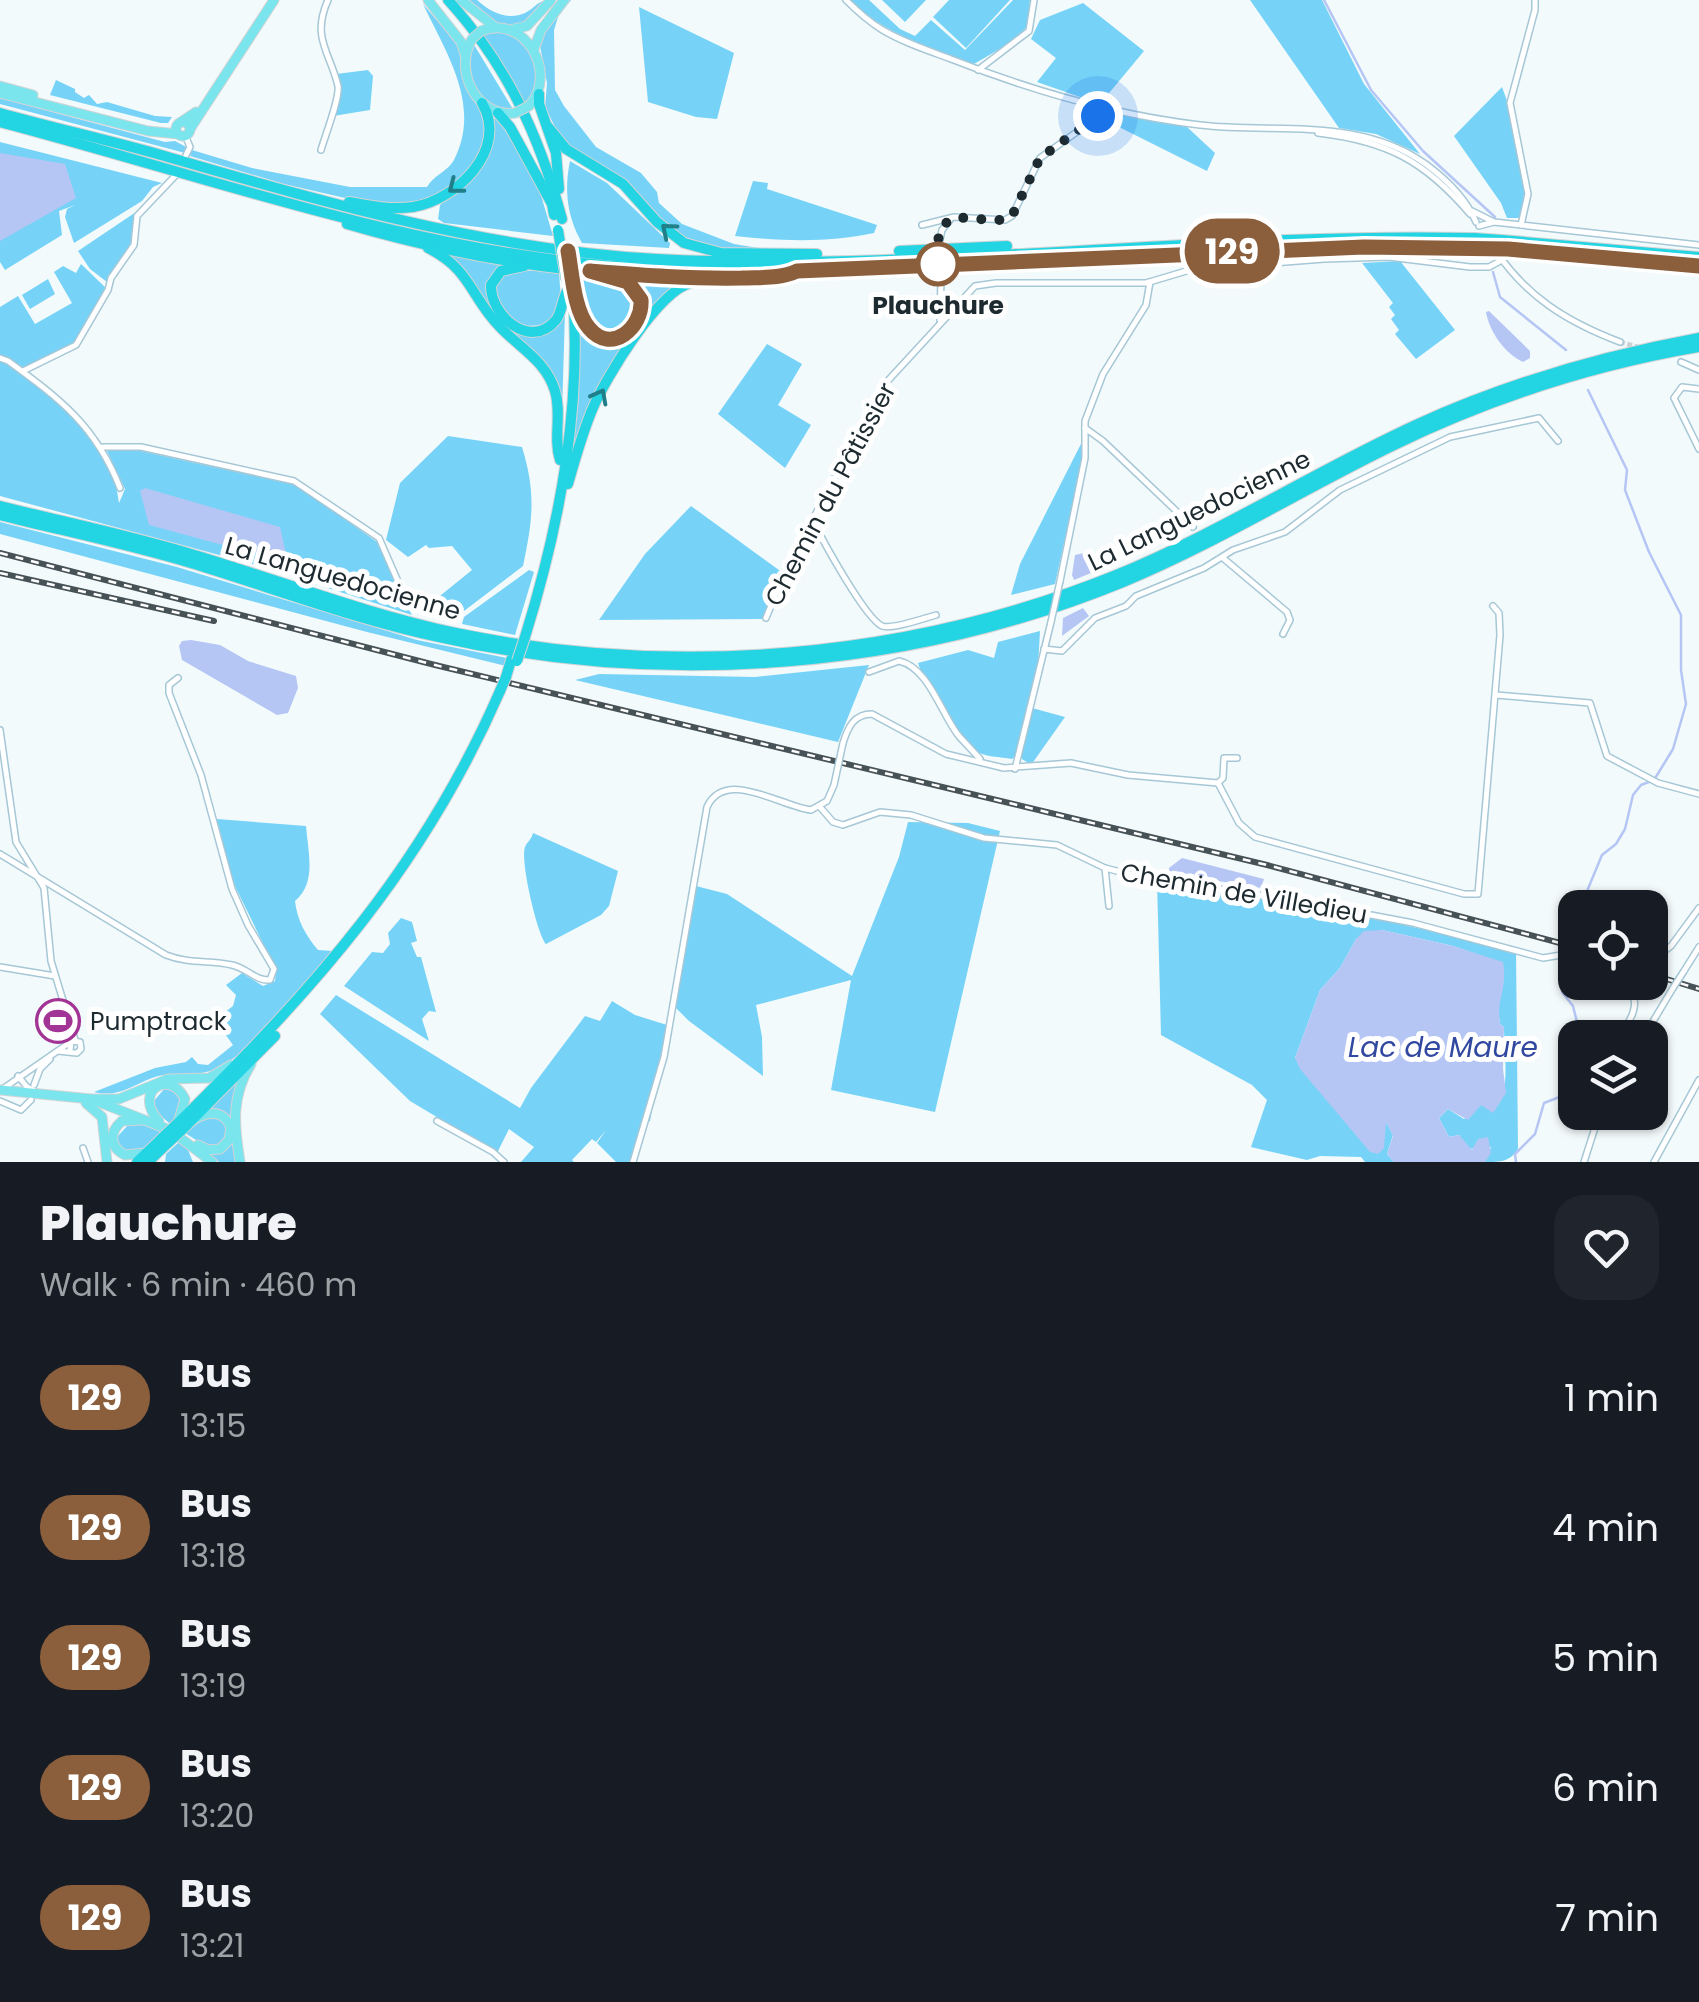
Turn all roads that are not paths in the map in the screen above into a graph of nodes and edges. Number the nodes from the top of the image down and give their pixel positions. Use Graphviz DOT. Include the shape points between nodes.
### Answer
graph roads {
  1 [pos="271,0"];
  2 [pos="328,0"];
  3 [pos="426,0"];
  4 [pos="440,0"];
  5 [pos="448,0"];
  6 [pos="462,0"];
  7 [pos="551,0"];
  8 [pos="564,0"];
  9 [pos="846,0"];
  10 [pos="1034,0"];
  11 [pos="1535,0"];
  12 [pos="495,27"];
  13 [pos="511,30"];
  14 [pos="534,52"];
  15 [pos="466,54"];
  16 [pos="978,70"];
  17 [pos="0,89"];
  18 [pos="539,94"];
  19 [pos="482,103"];
  20 [pos="1100,108"];
  21 [pos="0,113"];
  22 [pos="498,113"];
  23 [pos="0,122"];
  24 [pos="548,127"];
  25 [pos="182,129"];
  26 [pos="1280,129"];
  27 [pos="322,150"];
  28 [pos="186,154"];
  29 [pos="175,176"];
  30 [pos="310,202"];
  31 [pos="552,204"];
  32 [pos="1472,211"];
  33 [pos="954,218"];
  34 [pos="1494,222"];
  35 [pos="1478,224"];
  36 [pos="1521,224"];
  37 [pos="562,227"];
  38 [pos="408,240"];
  39 [pos="939,241"];
  40 [pos="1478,243"];
  41 [pos="1699,245"];
  42 [pos="1118,248"];
  43 [pos="1503,251"];
  44 [pos="1699,257"];
  45 [pos="546,266"];
  46 [pos="1699,266"];
  47 [pos="590,271"];
  48 [pos="797,271"];
  49 [pos="727,278"];
  50 [pos="1150,282"];
  51 [pos="569,284"];
  52 [pos="938,327"];
  53 [pos="1699,338"];
  54 [pos="1620,342"];
  55 [pos="1699,347"];
  56 [pos="0,358"];
  57 [pos="1681,362"];
  58 [pos="1699,370"];
  59 [pos="22,372"];
  60 [pos="1699,388"];
  61 [pos="1085,428"];
  62 [pos="1558,441"];
  63 [pos="102,447"];
  64 [pos="1699,449"];
  65 [pos="560,460"];
  66 [pos="120,488"];
  67 [pos="0,506"];
  68 [pos="0,515"];
  69 [pos="556,520"];
  70 [pos="812,522"];
  71 [pos="1193,526"];
  72 [pos="1223,558"];
  73 [pos="1493,606"];
  74 [pos="426,610"];
  75 [pos="936,615"];
  76 [pos="766,618"];
  77 [pos="1283,634"];
  78 [pos="522,636"];
  79 [pos="1044,649"];
  80 [pos="869,672"];
  81 [pos="178,678"];
  82 [pos="1494,695"];
  83 [pos="0,730"];
  84 [pos="1018,757"];
  85 [pos="1237,758"];
  86 [pos="982,761"];
  87 [pos="1027,768"];
  88 [pos="1015,769"];
  89 [pos="1218,783"];
  90 [pos="1699,794"];
  91 [pos="820,808"];
  92 [pos="0,854"];
  93 [pos="1105,868"];
  94 [pos="41,881"];
  95 [pos="1109,906"];
  96 [pos="1699,908"];
  97 [pos="1699,946"];
  98 [pos="1668,948"];
  99 [pos="1558,956"];
  100 [pos="0,967"];
  101 [pos="54,976"];
  102 [pos="1653,1020"];
  103 [pos="259,1047"];
  104 [pos="55,1052"];
  105 [pos="22,1076"];
  106 [pos="1699,1080"];
  107 [pos="33,1092"];
  108 [pos="0,1094"];
  109 [pos="88,1101"];
  110 [pos="146,1118"];
  111 [pos="437,1121"];
  112 [pos="185,1126"];
  113 [pos="1594,1130"];
  114 [pos="166,1136"];
  115 [pos="83,1148"];
  116 [pos="148,1157"];
  117 [pos="88,1162"];
  118 [pos="107,1162"];
  119 [pos="138,1162"];
  120 [pos="160,1162"];
  121 [pos="197,1162"];
  122 [pos="212,1162"];
  123 [pos="240,1162"];
  124 [pos="504,1162"];
  125 [pos="633,1162"];
  126 [pos="1584,1162"];
  127 [pos="1654,1162"];
  1 -- 25 [label="main road"];
  2 -- 27 [label="street" via="320,37 339,91"];
  3 -- 15 [label="main road"];
  4 -- 31 [label="highway" via="510,93"];
  5 -- 37 [label="highway" via="523,106"];
  6 -- 12 [label="main road"];
  7 -- 13 [label="main road" via="527,26"];
  8 -- 14 [label="main road" via="536,37"];
  9 -- 16 [label="street" via="888,33"];
  10 -- 16 [label="street" via="1029,31"];
  11 -- 36 [label="street" via="1510,102 1528,194"];
  12 -- 13 [label="main road"];
  12 -- 15 [label="main road, bridge" via="472,39"];
  13 -- 14 [label="main road"];
  14 -- 18 [label="main road" via="542,76"];
  15 -- 19 [label="main road" via="468,83"];
  16 -- 20 [label="street"];
  17 -- 25 [label="main road"];
  18 -- 22 [label="main road, bridge" via="515,113"];
  18 -- 24 [label="highway"];
  19 -- 22 [label="main road"];
  19 -- 30 [label="highway, one-way" via="489,119 484,153 443,197 402,208 328,197"];
  20 -- 26 [label="street" via="1201,125"];
  20 -- 33 [label="street" via="1040,158 1012,216"];
  21 -- 30 [label="highway"];
  22 -- 31 [label="highway"];
  23 -- 30 [label="highway"];
  24 -- 37 [label="highway"];
  42 -- 24 [label="highway, one-way" via="709,252 670,234 623,184 573,154"];
  25 -- 28 [label="street" via="190,147"];
  26 -- 32 [label="street" via="1339,131 1387,143 1432,169"];
  26 -- 35 [label="street" via="1384,146 1437,178"];
  29 -- 59 [label="street" via="138,216 134,245 76,345"];
  30 -- 38 [label="highway" via="315,214"];
  30 -- 42 [label="highway" via="482,238 654,259 825,261"];
  30 -- 48 [label="highway" via="392,229 540,257 665,269"];
  31 -- 37 [label="highway"];
  32 -- 34 [label="street"];
  32 -- 35 [label="street"];
  33 -- 39 [label="street"];
  33 -- 39 [label="street" via="922,224"];
  34 -- 35 [label="street"];
  34 -- 36 [label="street"];
  35 -- 43 [label="street"];
  36 -- 41 [label="street"];
  37 -- 51 [label="highway, bridge"];
  38 -- 45 [label="highway"];
  38 -- 65 [label="highway" via="455,265 498,326 543,367 558,404"];
  39 -- 52 [label="street, bridge"];
  40 -- 42 [label="highway" via="1342,238"];
  40 -- 43 [label="highway, bridge"];
  40 -- 48 [label="highway"];
  43 -- 44 [label="highway"];
  43 -- 46 [label="highway"];
  43 -- 50 [label="street, Chemin du Pâtissier" via="1489,267 1389,257 1193,269"];
  43 -- 54 [label="street" via="1524,286 1561,316"];
  45 -- 47 [label="highway"];
  45 -- 51 [label="highway" via="510,267 495,278 490,293 502,318 518,329 545,328 556,319"];
  47 -- 49 [label="highway"];
  47 -- 51 [label="highway" via="636,290 642,312 632,331 616,338 594,334"];
  48 -- 49 [label="highway"];
  69 -- 49 [label="highway, one-way" via="598,397 657,307 683,285"];
  50 -- 52 [label="street, Chemin du Pâtissier" via="980,284"];
  50 -- 61 [label="street" via="1146,305 1097,386"];
  51 -- 65 [label="highway"];
  51 -- 69 [label="highway" via="575,379"];
  52 -- 70 [label="street, Chemin du Pâtissier" via="883,386"];
  53 -- 67 [label="highway, La Languedocienne" via="1594,360 1485,396 1396,434 1189,542 1062,595 941,629 806,651 643,656 481,638"];
  55 -- 68 [label="highway, La Languedocienne" via="1595,369 1468,412 1180,556 1077,599 958,634 817,659 634,664 480,646"];
  56 -- 59 [label="street"];
  57 -- 58 [label="street"];
  59 -- 63 [label="street" via="78,416"];
  60 -- 64 [label="street" via="1682,387 1674,398"];
  61 -- 71 [label="street"];
  61 -- 79 [label="street, bridge" via="1085,458"];
  62 -- 72 [label="street" via="1539,418 1450,437 1340,490 1285,532"];
  63 -- 66 [label="street"];
  63 -- 74 [label="street" via="141,447 294,480 379,538 400,586"];
  65 -- 78 [label="highway"];
  69 -- 78 [label="highway"];
  70 -- 75 [label="street" via="880,625"];
  70 -- 76 [label="street, Chemin du Pâtissier"];
  72 -- 77 [label="street" via="1287,612"];
  72 -- 79 [label="street" via="1095,618 1062,650"];
  73 -- 82 [label="street" via="1500,635"];
  78 -- 103 [label="highway, bridge" via="463,784 403,879 328,976"];
  79 -- 84 [label="street"];
  80 -- 86 [label="street" via="898,660 912,666"];
  81 -- 94 [label="street" via="169,685 177,716 232,888 274,969 272,977 175,958"];
  82 -- 89 [label="street" via="1478,894 1255,837 1239,824"];
  82 -- 90 [label="street" via="1590,703 1607,756"];
  83 -- 94 [label="street" via="16,842"];
  84 -- 87 [label="street"];
  84 -- 88 [label="street"];
  85 -- 89 [label="street" via="1224,758"];
  86 -- 88 [label="street"];
  86 -- 91 [label="street, bridge" via="932,748 872,714 856,718"];
  87 -- 88 [label="street"];
  87 -- 89 [label="street" via="1071,763"];
  91 -- 93 [label="street, Chemin de Villedieu" via="843,825 880,812 911,816 984,838 1057,846"];
  91 -- 125 [label="street" via="734,788 712,796 664,1057"];
  92 -- 94 [label="street"];
  93 -- 95 [label="street"];
  93 -- 99 [label="street, Chemin de Villedieu" via="1413,923"];
  94 -- 101 [label="street"];
  96 -- 98 [label="street"];
  97 -- 102 [label="street, bridge"];
  100 -- 101 [label="street"];
  101 -- 104 [label="street" via="73,1027 71,1044"];
  103 -- 109 [label="main road" via="208,1078 168,1079 119,1099"];
  103 -- 112 [label="highway"];
  103 -- 123 [label="main road" via="236,1095"];
  104 -- 105 [label="street"];
  104 -- 107 [label="street"];
  105 -- 107 [label="street"];
  105 -- 108 [label="street"];
  106 -- 127 [label="street"];
  107 -- 108 [label="main road"];
  107 -- 108 [label="street" via="21,1110"];
  107 -- 109 [label="main road"];
  108 -- 109 [label="main road"];
  109 -- 110 [label="main road"];
  109 -- 118 [label="main road" via="102,1117"];
  110 -- 114 [label="main road"];
  110 -- 116 [label="main road" via="122,1120 112,1138 125,1156"];
  111 -- 124 [label="street"];
  112 -- 112 [label="main road" via="212,1113 224,1116 229,1140 213,1150"];
  112 -- 114 [label="highway, bridge"];
  112 -- 114 [label="main road" via="184,1093 162,1084 148,1103"];
  112 -- 121 [label="main road"];
  112 -- 122 [label="main road"];
  113 -- 126 [label="street"];
  114 -- 116 [label="highway"];
  114 -- 120 [label="main road"];
  115 -- 117 [label="street"];
  116 -- 119 [label="highway"];
}
